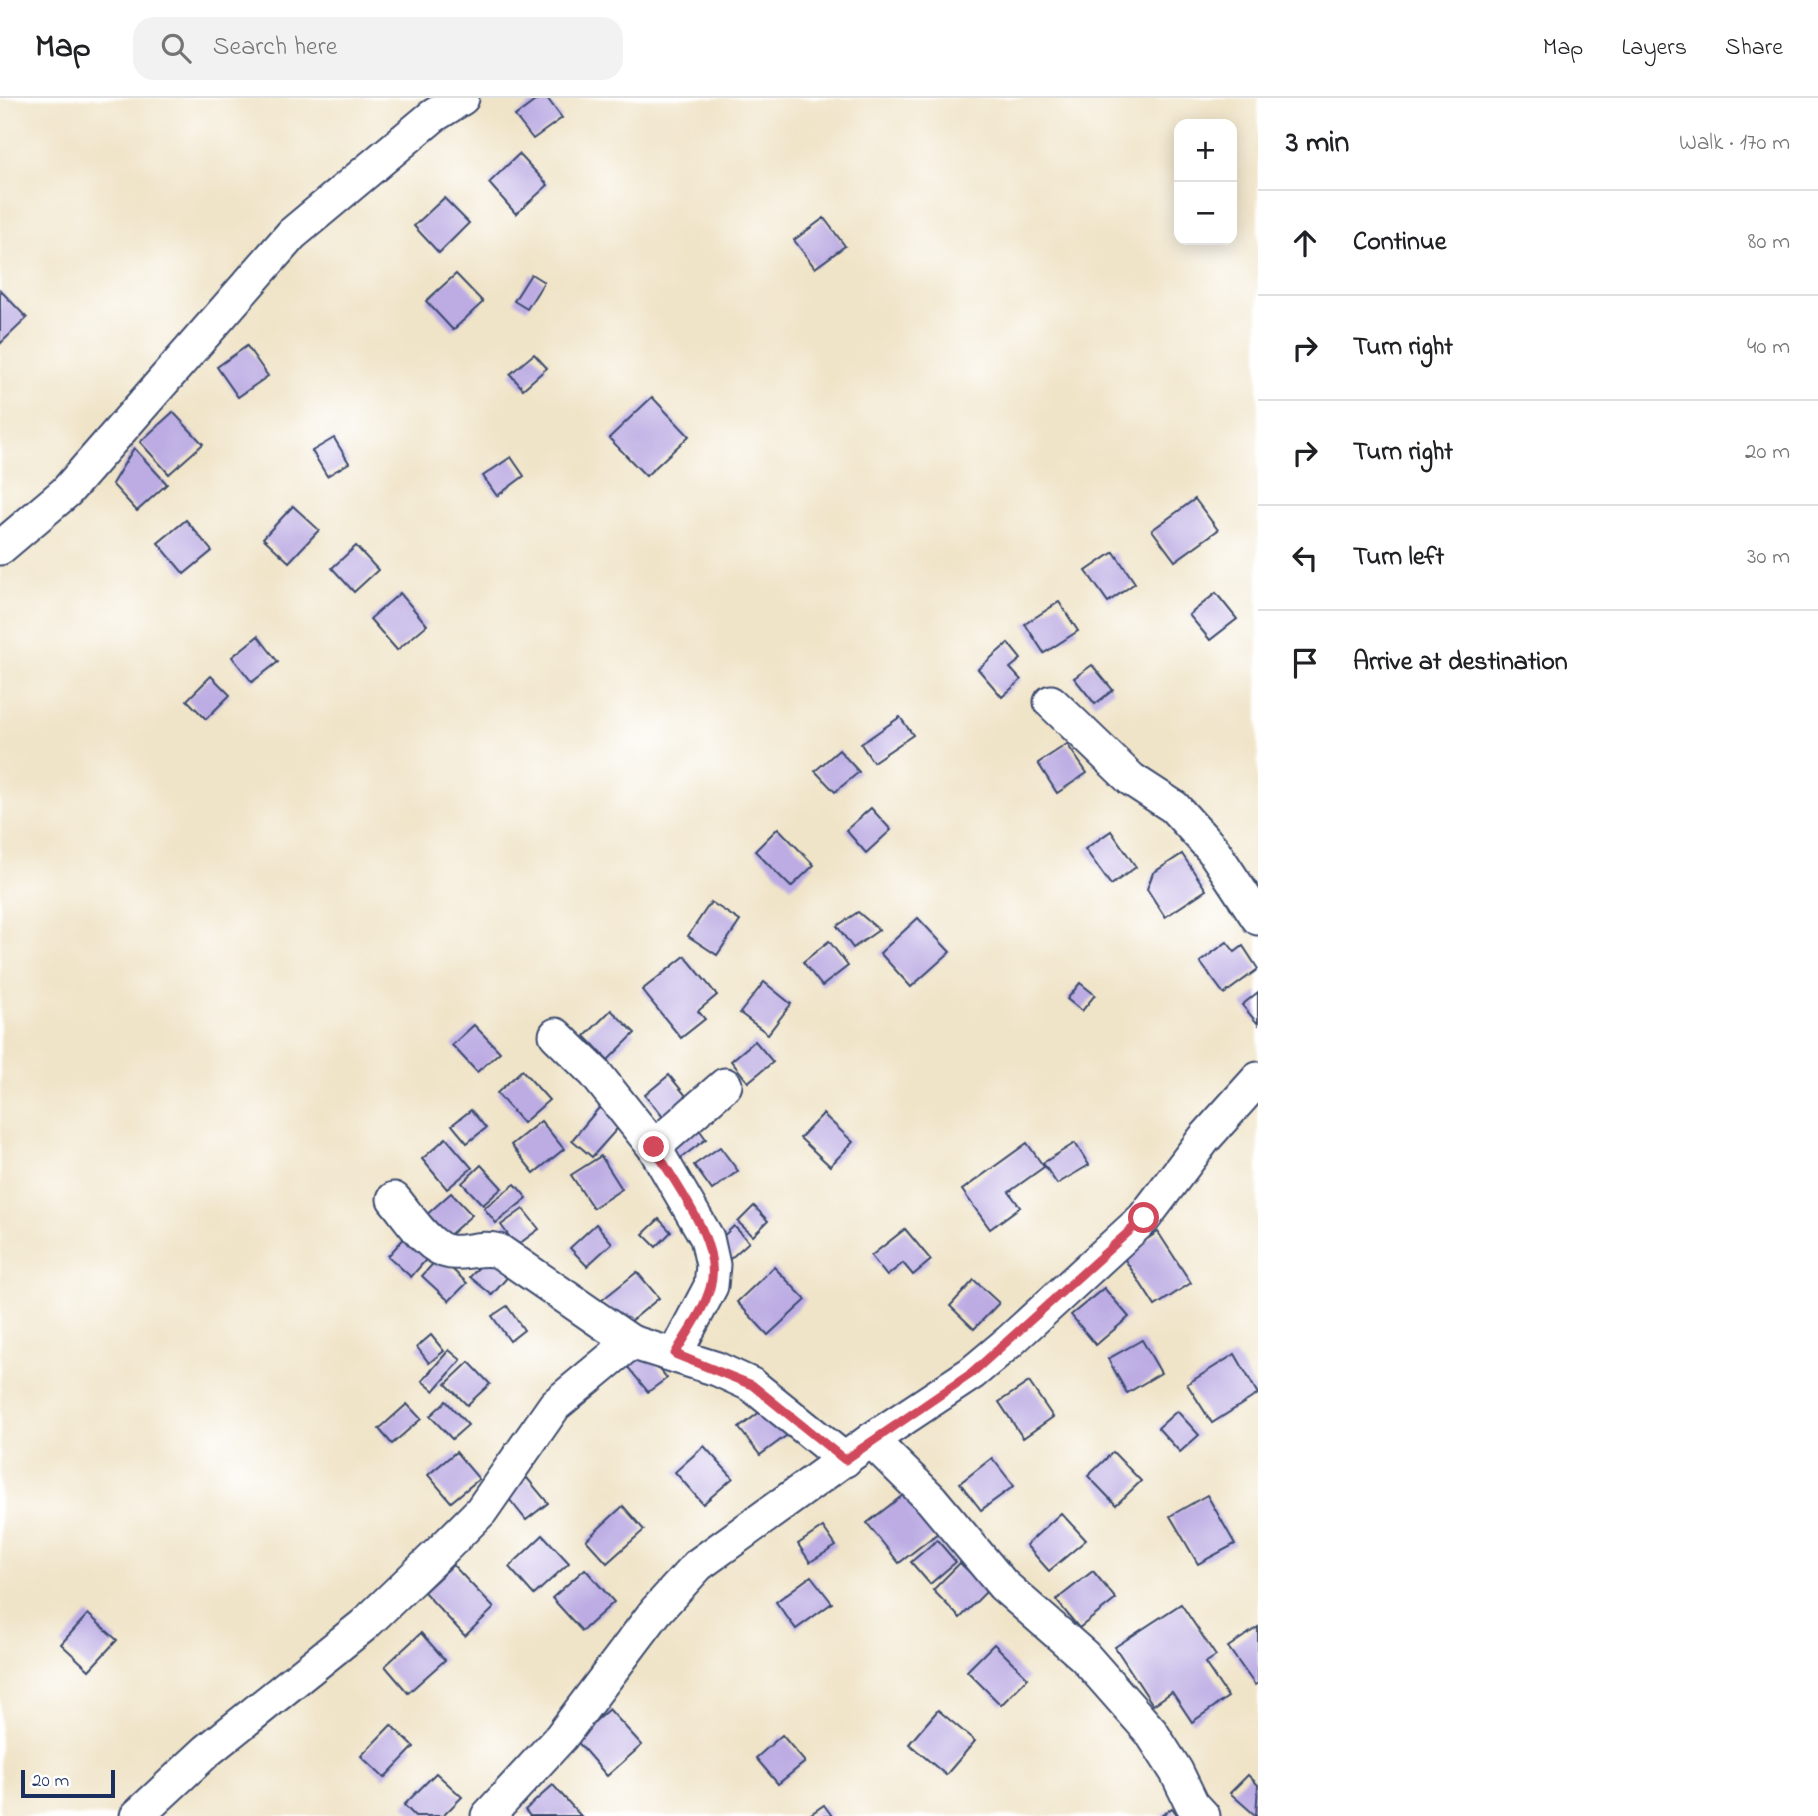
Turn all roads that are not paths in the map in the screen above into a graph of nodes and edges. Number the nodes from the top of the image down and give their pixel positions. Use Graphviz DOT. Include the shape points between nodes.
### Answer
graph roads {
  1 [pos="462,98"];
  2 [pos="0,548"];
  3 [pos="1051,702"];
  4 [pos="1258,918"];
  5 [pos="556,1035"];
  6 [pos="1258,1079"];
  7 [pos="725,1085"];
  8 [pos="654,1147"];
  9 [pos="394,1199"];
  10 [pos="631,1342"];
  11 [pos="675,1354"];
  12 [pos="872,1440"];
  13 [pos="845,1460"];
  14 [pos="137,1816"];
  15 [pos="488,1816"];
  16 [pos="1203,1816"];
  1 -- 2 [label="street" via="433,116 292,234 66,492"];
  3 -- 4 [label="street" via="1132,779 1174,807 1213,850"];
  5 -- 8 [label="street" via="595,1073"];
  6 -- 12 [label="street" via="1204,1139 1144,1218 972,1373"];
  7 -- 8 [label="street"];
  8 -- 11 [label="street" via="707,1238 713,1265 711,1286"];
  9 -- 10 [label="street" via="436,1248 499,1251"];
  10 -- 11 [label="street"];
  10 -- 14 [label="street" via="555,1405 481,1511 438,1555 364,1625 207,1751"];
  11 -- 13 [label="street" via="752,1385"];
  12 -- 13 [label="street"];
  12 -- 16 [label="street" via="931,1499 1003,1585 1093,1665 1151,1732"];
  13 -- 15 [label="street" via="698,1566 656,1611 561,1737"];
}
